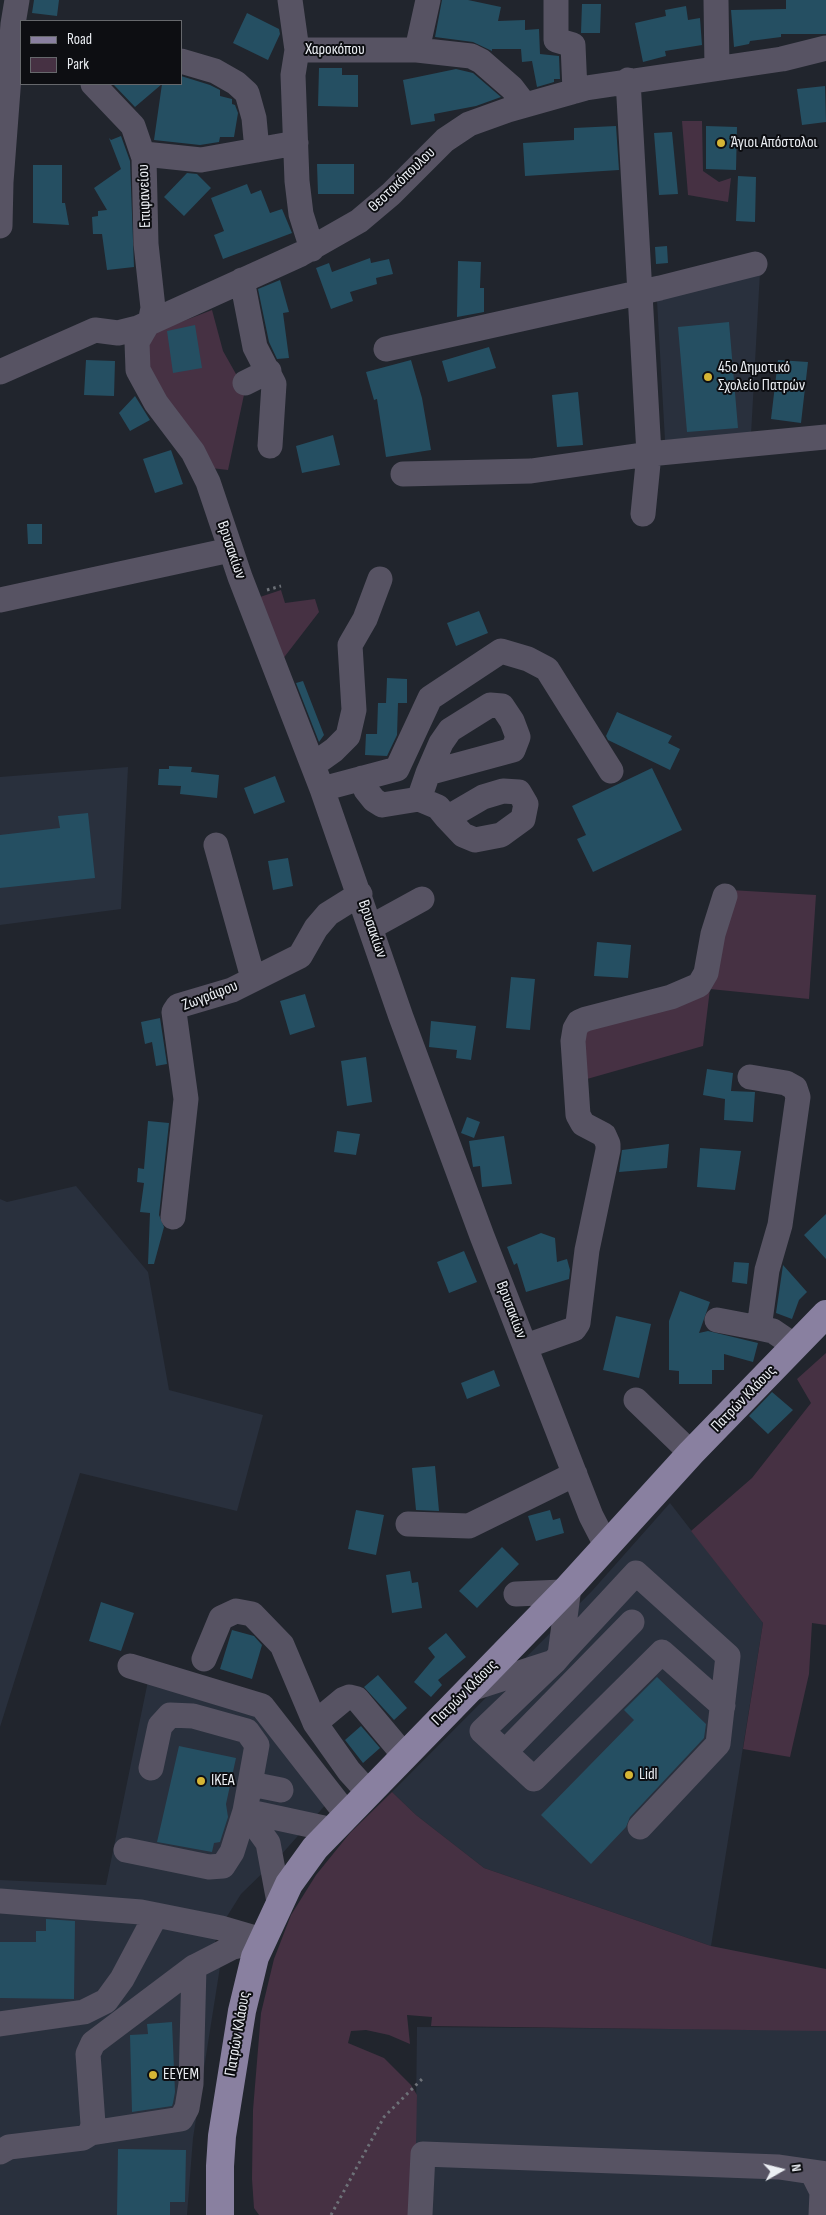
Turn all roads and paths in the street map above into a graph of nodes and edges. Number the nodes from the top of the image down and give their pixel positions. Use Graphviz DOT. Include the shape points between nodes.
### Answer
graph roads {
  1 [pos="17,0"];
  2 [pos="290,0"];
  3 [pos="428,0"];
  4 [pos="556,0"];
  5 [pos="716,0"];
  6 [pos="11,24"];
  7 [pos="826,48"];
  8 [pos="296,50"];
  9 [pos="417,50"];
  10 [pos="182,61"];
  11 [pos="717,68"];
  12 [pos="628,80"];
  13 [pos="94,85"];
  14 [pos="575,90"];
  15 [pos="525,105"];
  16 [pos="296,143"];
  17 [pos="257,150"];
  18 [pos="144,154"];
  19 [pos="0,226"];
  20 [pos="312,249"];
  21 [pos="755,264"];
  22 [pos="242,280"];
  23 [pos="640,292"];
  24 [pos="148,324"];
  25 [pos="386,349"];
  26 [pos="0,372"];
  27 [pos="269,372"];
  28 [pos="245,383"];
  29 [pos="826,437"];
  30 [pos="270,446"];
  31 [pos="649,454"];
  32 [pos="403,474"];
  33 [pos="643,514"];
  34 [pos="230,550"];
  35 [pos="380,579"];
  36 [pos="0,600"];
  37 [pos="313,765"];
  38 [pos="610,771"];
  39 [pos="428,773"];
  40 [pos="362,778"];
  41 [pos="322,789"];
  42 [pos="419,799"];
  43 [pos="448,818"];
  44 [pos="216,845"];
  45 [pos="360,894"];
  46 [pos="725,896"];
  47 [pos="422,899"];
  48 [pos="371,927"];
  49 [pos="253,978"];
  50 [pos="750,1077"];
  51 [pos="173,1217"];
  52 [pos="826,1314"];
  53 [pos="716,1320"];
  54 [pos="759,1328"];
  55 [pos="526,1346"];
  56 [pos="795,1346"];
  57 [pos="636,1400"];
  58 [pos="691,1453"];
  59 [pos="575,1474"];
  60 [pos="408,1524"];
  61 [pos="606,1544"];
  62 [pos="566,1590"];
  63 [pos="516,1594"];
  64 [pos="610,1601"];
  65 [pos="632,1622"];
  66 [pos="662,1652"];
  67 [pos="204,1659"];
  68 [pos="557,1659"];
  69 [pos="130,1666"];
  70 [pos="470,1689"];
  71 [pos="722,1706"];
  72 [pos="315,1723"];
  73 [pos="505,1752"];
  74 [pos="404,1755"];
  75 [pos="151,1768"];
  76 [pos="251,1784"];
  77 [pos="281,1790"];
  78 [pos="368,1792"];
  79 [pos="246,1811"];
  80 [pos="290,1821"];
  81 [pos="340,1822"];
  82 [pos="640,1827"];
  83 [pos="268,1843"];
  84 [pos="126,1850"];
  85 [pos="0,1901"];
  86 [pos="279,1902"];
  87 [pos="156,1915"];
  88 [pos="262,1940"];
  89 [pos="194,1966"];
  90 [pos="0,2024"];
  91 [pos="422,2079"];
  92 [pos="91,2133"];
  93 [pos="222,2136"];
  94 [pos="0,2152"];
  95 [pos="819,2174"];
  96 [pos="220,2215"];
  97 [pos="236,2215"];
  98 [pos="330,2215"];
  99 [pos="420,2215"];
  100 [pos="822,2215"];
  1 -- 6 [label="street"];
  2 -- 8 [label="street"];
  3 -- 9 [label="street"];
  4 -- 14 [label="street" via="556,40 573,45"];
  5 -- 11 [label="street"];
  6 -- 19 [label="street"];
  7 -- 11 [label="street, Θεοτοκόπουλου" via="782,59"];
  8 -- 9 [label="street, Χαροκόπου"];
  8 -- 16 [label="street, Χαροκόπου" via="293,75"];
  9 -- 15 [label="street, Χαροκόπου" via="455,53 476,59 512,88"];
  10 -- 17 [label="street" via="215,71 247,93 254,118"];
  11 -- 12 [label="street, Θεοτοκόπουλου"];
  12 -- 14 [label="street, Θεοτοκόπουλου"];
  12 -- 23 [label="street"];
  13 -- 18 [label="street, Επιφανείου" via="133,126"];
  14 -- 15 [label="street, Θεοτοκόπουλου"];
  15 -- 20 [label="street, Θεοτοκόπουλου" via="458,130 372,210"];
  16 -- 17 [label="street"];
  16 -- 20 [label="street, Χαροκόπου" via="299,205"];
  17 -- 18 [label="street" via="201,160"];
  18 -- 24 [label="street, Επιφανείου" via="146,244 153,308"];
  20 -- 22 [label="street, Θεοτοκόπουλου"];
  21 -- 23 [label="street"];
  22 -- 24 [label="street, Θεοτοκόπουλου"];
  22 -- 27 [label="street" via="255,347"];
  23 -- 25 [label="street"];
  23 -- 31 [label="street"];
  24 -- 26 [label="street, Θεοτοκόπουλου" via="118,333 95,330"];
  24 -- 34 [label="street, Βρυσακίων" via="136,346 138,370 156,403 199,462"];
  27 -- 28 [label="street"];
  27 -- 30 [label="street" via="275,395"];
  29 -- 31 [label="street"];
  31 -- 32 [label="street" via="531,471"];
  31 -- 33 [label="street"];
  34 -- 36 [label="street"];
  34 -- 37 [label="street, Βρυσακίων"];
  35 -- 37 [label="street" via="350,645 354,710 348,736"];
  37 -- 41 [label="street, Βρυσακίων"];
  38 -- 40 [label="street" via="546,669 528,659 501,651 430,698 397,770"];
  39 -- 42 [label="street"];
  40 -- 41 [label="street"];
  40 -- 42 [label="street" via="366,790 382,805"];
  41 -- 45 [label="street, Βρυσακίων"];
  42 -- 43 [label="street" via="438,807"];
  44 -- 49 [label="street"];
  45 -- 48 [label="street, Βρυσακίων"];
  45 -- 49 [label="street, Ζωγράφου" via="328,914 300,956"];
  46 -- 55 [label="street" via="713,934 706,973 699,985 671,997 586,1019 575,1029 578,1115 583,1124 604,1135 608,1150 587,1250 578,1323 574,1329"];
  47 -- 48 [label="street"];
  48 -- 55 [label="street, Βρυσακίων" via="433,1104"];
  49 -- 51 [label="street, Ζωγράφου" via="232,990 178,1006 174,1012 186,1099"];
  50 -- 54 [label="street" via="786,1083 795,1088 798,1098 780,1225 767,1270"];
  52 -- 56 [label="main road, Πατρών Κλάους"];
  53 -- 54 [label="street"];
  54 -- 56 [label="street" via="773,1332"];
  55 -- 59 [label="street, Βρυσακίων"];
  56 -- 58 [label="main road, Πατρών Κλάους"];
  57 -- 58 [label="street"];
  58 -- 61 [label="main road, Πατρών Κλάους"];
  59 -- 60 [label="street" via="469,1526"];
  59 -- 61 [label="street, Βρυσακίων" via="596,1528"];
  61 -- 62 [label="main road, Πατρών Κλάους"];
  62 -- 63 [label="street"];
  62 -- 68 [label="street"];
  62 -- 70 [label="main road, Πατρών Κλάους"];
  64 -- 65 [label="street"];
  64 -- 68 [label="street"];
  64 -- 71 [label="street" via="636,1573 728,1656"];
  65 -- 66 [label="street"];
  65 -- 73 [label="street"];
  66 -- 71 [label="street"];
  66 -- 73 [label="street" via="534,1779"];
  67 -- 72 [label="street" via="221,1618 236,1611 252,1614 282,1645"];
  68 -- 70 [label="street"];
  68 -- 73 [label="street" via="482,1731"];
  69 -- 81 [label="street" via="262,1706"];
  70 -- 74 [label="main road, Πατρών Κλάους"];
  71 -- 82 [label="street" via="718,1744"];
  72 -- 74 [label="street" via="344,1699 358,1698"];
  72 -- 78 [label="street"];
  74 -- 78 [label="main road, Πατρών Κλάους"];
  75 -- 76 [label="street" via="160,1726 170,1715 192,1716 247,1731 257,1745"];
  76 -- 77 [label="street"];
  76 -- 79 [label="street"];
  78 -- 81 [label="main road, Πατρών Κλάους"];
  79 -- 80 [label="street"];
  79 -- 83 [label="street"];
  79 -- 84 [label="street" via="232,1852 223,1866 209,1867"];
  80 -- 81 [label="street"];
  80 -- 83 [label="street"];
  81 -- 86 [label="main road, Πατρών Κλάους" via="300,1869"];
  83 -- 86 [label="street"];
  85 -- 87 [label="street"];
  86 -- 88 [label="main road, Πατρών Κλάους"];
  87 -- 88 [label="street"];
  87 -- 90 [label="street" via="122,1979 106,2001 84,2012"];
  88 -- 89 [label="street" via="233,1947"];
  88 -- 93 [label="main road, Πατρών Κλάους" via="242,2011"];
  89 -- 92 [label="street" via="89,2048"];
  89 -- 92 [label="street" via="191,2084 187,2108 181,2119"];
  91 -- 98 [label="path" via="384,2117"];
  92 -- 94 [label="street" via="83,2138 9,2147"];
  93 -- 96 [label="main road, Πατρών Κλάους"];
  93 -- 97 [label="main road"];
  95 -- 99 [label="street" via="779,2167 424,2154"];
  95 -- 100 [label="street"];
}
